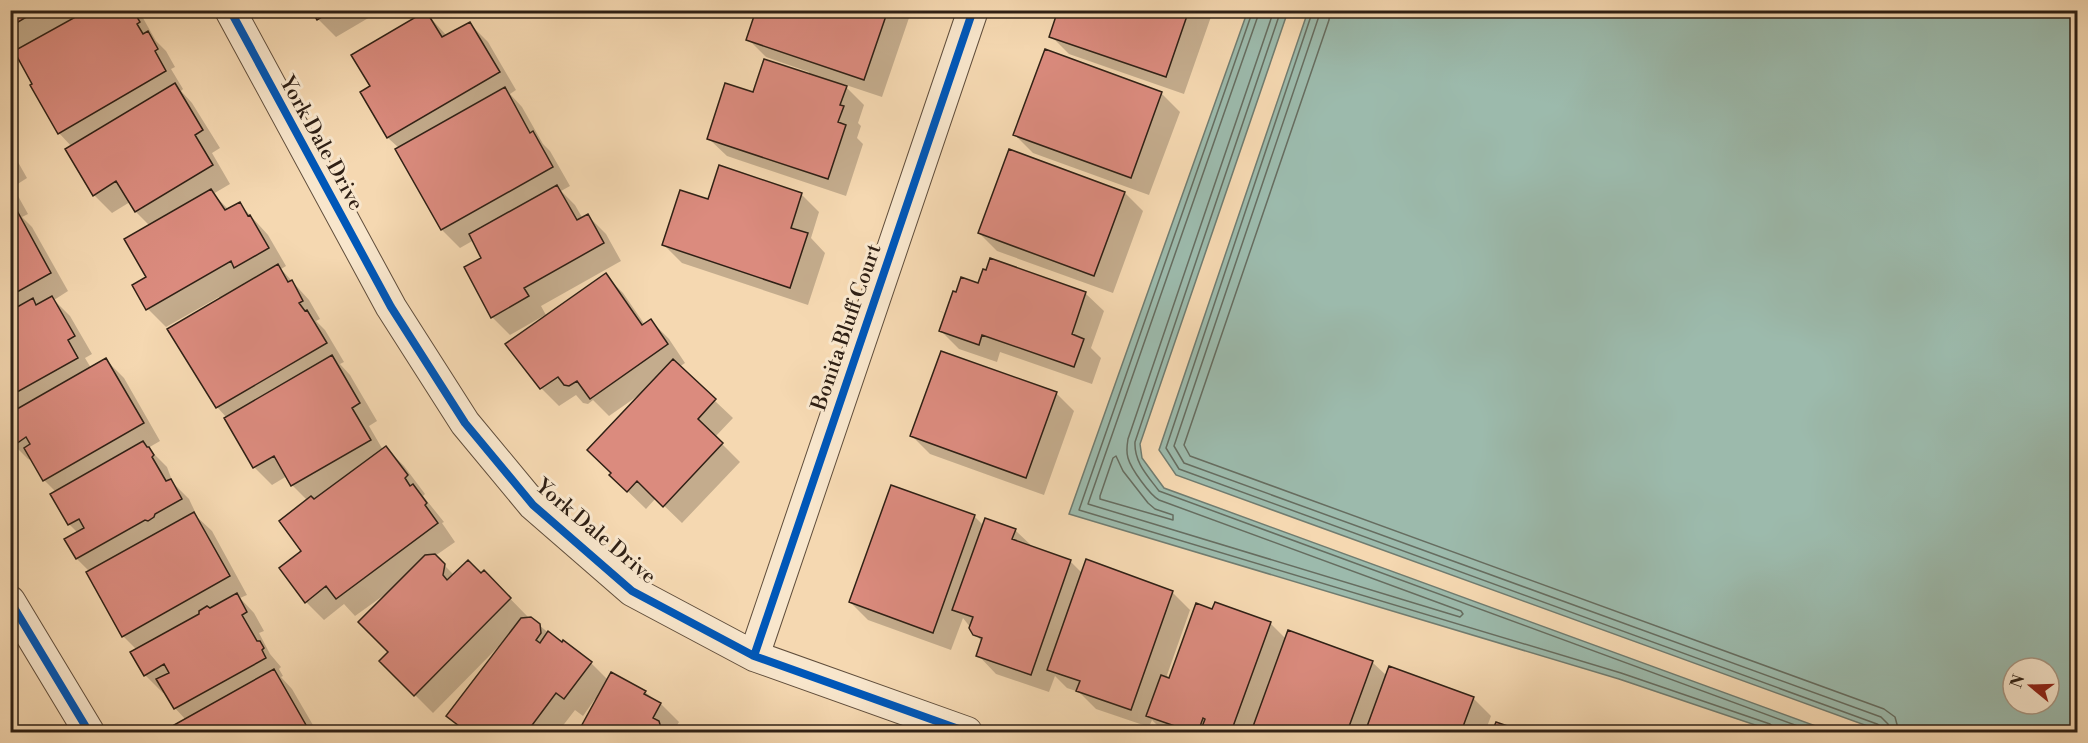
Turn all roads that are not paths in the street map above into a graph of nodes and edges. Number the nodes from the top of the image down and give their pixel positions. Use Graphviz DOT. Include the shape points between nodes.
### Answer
graph roads {
  1 [pos="230,10"];
  2 [pos="973,10"];
  3 [pos="10,601"];
  4 [pos="754,656"];
  5 [pos="89,732"];
  6 [pos="968,732"];
  1 -- 4 [label="street, York Dale Drive" via="391,308 465,423 532,505 632,591"];
  2 -- 4 [label="street, Bonita Bluff Court"];
  3 -- 5 [label="street"];
  4 -- 6 [label="street, York Dale Drive"];
}
